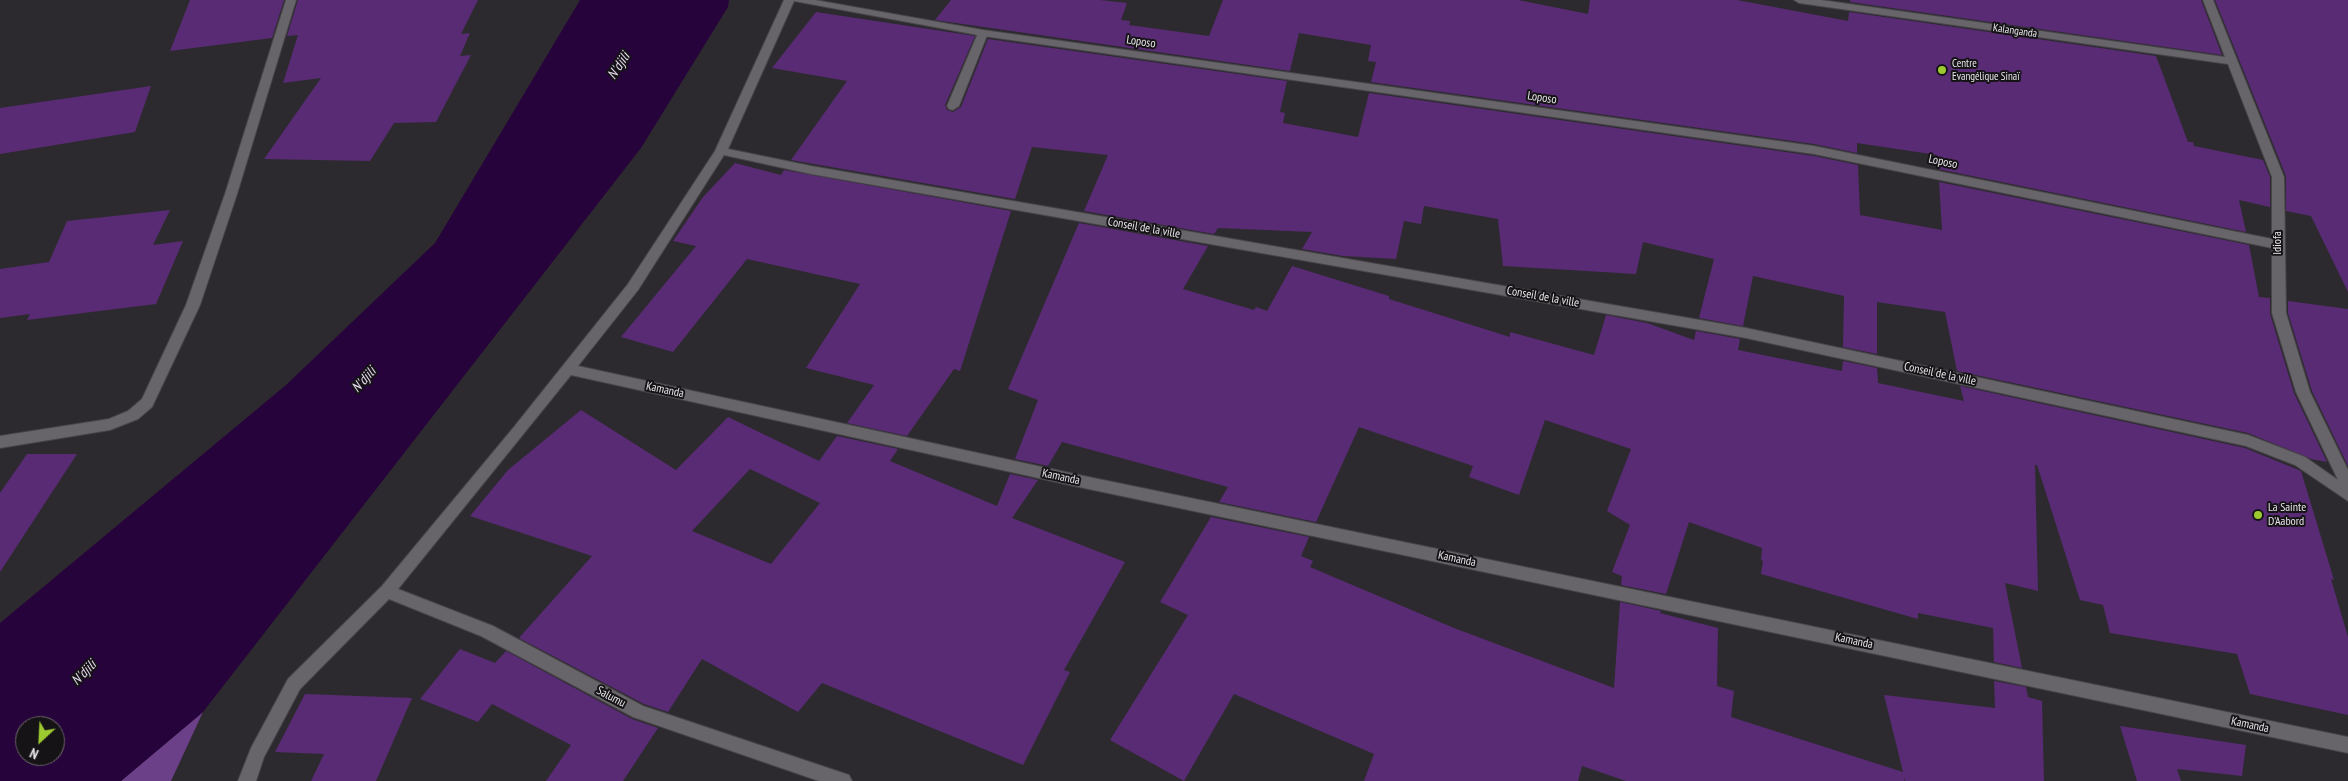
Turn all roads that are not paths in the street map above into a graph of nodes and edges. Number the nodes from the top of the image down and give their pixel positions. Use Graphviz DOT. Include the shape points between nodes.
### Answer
graph roads {
  1 [pos="291,0"];
  2 [pos="789,0"];
  3 [pos="798,0"];
  4 [pos="1799,0"];
  5 [pos="2208,0"];
  6 [pos="983,33"];
  7 [pos="2232,61"];
  8 [pos="953,106"];
  9 [pos="721,150"];
  10 [pos="2278,245"];
  11 [pos="568,369"];
  12 [pos="0,442"];
  13 [pos="2348,485"];
  14 [pos="2348,495"];
  15 [pos="387,591"];
  16 [pos="2348,745"];
  17 [pos="247,781"];
  18 [pos="843,781"];
  1 -- 12 [label="street" via="193,305 147,404 133,415 110,424"];
  2 -- 9 [label="street"];
  3 -- 6 [label="street, Loposo"];
  4 -- 7 [label="street, Kalanganda"];
  5 -- 7 [label="street, Idiofa"];
  6 -- 8 [label="street"];
  6 -- 10 [label="street, Loposo" via="1814,150"];
  7 -- 10 [label="street, Idiofa" via="2278,177"];
  9 -- 11 [label="street" via="633,287"];
  9 -- 14 [label="street, Conseil de la ville" via="811,170 1746,332 2248,441 2300,461"];
  10 -- 13 [label="street, Idiofa" via="2279,313 2302,392"];
  11 -- 15 [label="street"];
  11 -- 16 [label="street, Kamanda" via="1079,481"];
  15 -- 17 [label="street" via="294,684 257,754"];
  15 -- 18 [label="street, Salumu" via="487,631 639,712"];
}
